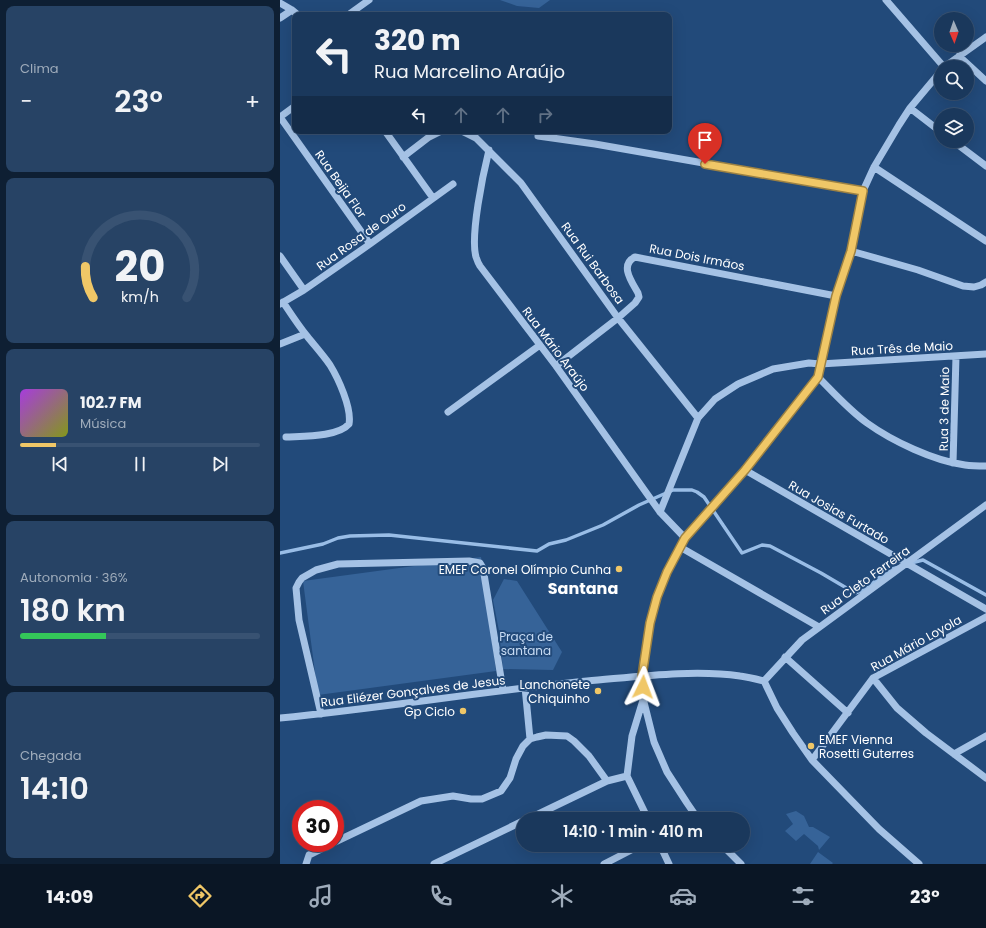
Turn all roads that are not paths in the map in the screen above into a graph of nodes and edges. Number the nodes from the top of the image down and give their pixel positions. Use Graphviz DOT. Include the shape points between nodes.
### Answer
graph roads {
  1 [pos="369,0"];
  2 [pos="886,0"];
  3 [pos="280,3"];
  4 [pos="292,10"];
  5 [pos="294,12"];
  6 [pos="352,12"];
  7 [pos="280,18"];
  8 [pos="986,37"];
  9 [pos="959,56"];
  10 [pos="938,60"];
  11 [pos="954,60"];
  12 [pos="934,79"];
  13 [pos="986,81"];
  14 [pos="292,108"];
  15 [pos="910,108"];
  16 [pos="280,117"];
  17 [pos="934,127"];
  18 [pos="292,134"];
  19 [pos="292,134"];
  20 [pos="387,134"];
  21 [pos="435,134"];
  22 [pos="468,134"];
  23 [pos="538,136"];
  24 [pos="962,148"];
  25 [pos="489,150"];
  26 [pos="403,156"];
  27 [pos="986,166"];
  28 [pos="874,167"];
  29 [pos="453,184"];
  30 [pos="863,191"];
  31 [pos="433,198"];
  32 [pos="986,241"];
  33 [pos="370,244"];
  34 [pos="851,251"];
  35 [pos="280,256"];
  36 [pos="986,282"];
  37 [pos="304,290"];
  38 [pos="836,296"];
  39 [pos="282,303"];
  40 [pos="618,318"];
  41 [pos="305,334"];
  42 [pos="280,344"];
  43 [pos="540,345"];
  44 [pos="986,354"];
  45 [pos="956,356"];
  46 [pos="820,364"];
  47 [pos="556,366"];
  48 [pos="818,377"];
  49 [pos="448,412"];
  50 [pos="698,418"];
  51 [pos="286,437"];
  52 [pos="954,463"];
  53 [pos="986,466"];
  54 [pos="745,470"];
  55 [pos="986,505"];
  56 [pos="660,512"];
  57 [pos="685,538"];
  58 [pos="680,548"];
  59 [pos="906,564"];
  60 [pos="986,609"];
  61 [pos="986,617"];
  62 [pos="819,627"];
  63 [pos="785,657"];
  64 [pos="642,676"];
  65 [pos="873,678"];
  66 [pos="764,681"];
  67 [pos="525,687"];
  68 [pos="503,690"];
  69 [pos="643,698"];
  70 [pos="848,713"];
  71 [pos="321,714"];
  72 [pos="280,718"];
  73 [pos="986,736"];
  74 [pos="530,739"];
  75 [pos="954,754"];
  76 [pos="812,760"];
  77 [pos="627,776"];
  78 [pos="986,778"];
  79 [pos="607,781"];
  80 [pos="543,812"];
  81 [pos="645,812"];
  82 [pos="693,812"];
  83 [pos="516,824"];
  84 [pos="344,838"];
  85 [pos="315,852"];
  86 [pos="627,852"];
  87 [pos="663,852"];
  88 [pos="729,852"];
  89 [pos="306,864"];
  90 [pos="434,864"];
  91 [pos="604,864"];
  92 [pos="668,864"];
  93 [pos="741,864"];
  94 [pos="919,864"];
  1 -- 6 [label="street"];
  2 -- 10 [label="street"];
  3 -- 4 [label="street"];
  4 -- 5 [label="street"];
  4 -- 7 [label="street"];
  8 -- 9 [label="street"];
  9 -- 11 [label="street"];
  9 -- 13 [label="street"];
  12 -- 15 [label="street"];
  14 -- 16 [label="street"];
  15 -- 17 [label="street"];
  15 -- 28 [label="street"];
  16 -- 18 [label="street, Rua Beija Flor"];
  19 -- 33 [label="street, Rua Beija Flor"];
  20 -- 26 [label="street"];
  21 -- 26 [label="street"];
  22 -- 25 [label="street, Rua Rui Barbosa"];
  23 -- 30 [label="street"];
  24 -- 27 [label="street"];
  25 -- 40 [label="street, Rua Rui Barbosa" via="521,183"];
  25 -- 43 [label="street, Rua Mário Araújo" via="478,209 474,243 476,257 480,266"];
  26 -- 31 [label="street"];
  28 -- 30 [label="street"];
  28 -- 32 [label="street"];
  29 -- 31 [label="street, Rua Rosa de Ouro"];
  30 -- 34 [label="street"];
  31 -- 33 [label="street, Rua Rosa de Ouro"];
  33 -- 37 [label="street, Rua Rosa de Ouro"];
  34 -- 36 [label="street" via="918,270 962,286 974,287"];
  34 -- 38 [label="street"];
  35 -- 37 [label="street"];
  37 -- 39 [label="street, Rua Rosa de Ouro"];
  38 -- 40 [label="street, Rua Dois Irmãos" via="635,257 628,263 627,269 639,297"];
  38 -- 46 [label="street"];
  39 -- 41 [label="street"];
  40 -- 47 [label="street, Rua Dois Irmãos"];
  40 -- 50 [label="street, Rua Rui Barbosa"];
  41 -- 42 [label="street"];
  41 -- 51 [label="street" via="330,365 340,386 350,419 349,424 342,430"];
  43 -- 47 [label="street, Rua Mário Araújo"];
  43 -- 49 [label="street"];
  44 -- 45 [label="street, Rua Três de Maio"];
  45 -- 46 [label="street, Rua Três de Maio"];
  45 -- 52 [label="street, Rua 3 de Maio"];
  46 -- 48 [label="street"];
  46 -- 50 [label="street, Rua Três de Maio" via="810,363 773,369 754,376 715,399"];
  47 -- 56 [label="street, Rua Mário Araújo"];
  48 -- 52 [label="street" via="881,433 911,448"];
  48 -- 54 [label="street"];
  50 -- 56 [label="street, Rua Três de Maio"];
  52 -- 53 [label="street"];
  54 -- 57 [label="street"];
  54 -- 59 [label="street, Rua Josias Furtado"];
  55 -- 59 [label="street, Rua Cleto Ferreira"];
  56 -- 57 [label="street, Rua Mário Araújo"];
  57 -- 58 [label="street"];
  58 -- 62 [label="street"];
  58 -- 64 [label="street" via="657,597 650,623"];
  59 -- 60 [label="street, Rua Josias Furtado"];
  59 -- 62 [label="street, Rua Cleto Ferreira"];
  61 -- 65 [label="street, Rua Mário Loyola"];
  62 -- 63 [label="street, Rua Cleto Ferreira"];
  63 -- 66 [label="street, Rua Cleto Ferreira"];
  63 -- 70 [label="street"];
  64 -- 66 [label="street, Rua Eliézer Gonçalves de Jesus" via="701,673"];
  64 -- 67 [label="street, Rua Eliézer Gonçalves de Jesus"];
  64 -- 69 [label="street"];
  65 -- 70 [label="street, Rua Mário Loyola"];
  65 -- 75 [label="street" via="896,708"];
  66 -- 76 [label="street" via="777,708"];
  67 -- 68 [label="street, Rua Eliézer Gonçalves de Jesus"];
  67 -- 74 [label="street"];
  68 -- 71 [label="street, Rua Eliézer Gonçalves de Jesus"];
  68 -- 71 [label="street" via="483,568 480,563 469,560 338,564 305,576 296,588 299,620"];
  69 -- 77 [label="street" via="632,736"];
  69 -- 82 [label="street" via="654,742 667,772"];
  70 -- 76 [label="street, Rua Mário Loyola"];
  71 -- 72 [label="street, Rua Eliézer Gonçalves de Jesus"];
  73 -- 75 [label="street"];
  74 -- 79 [label="street" via="546,735 567,736 589,756"];
  74 -- 84 [label="street" via="516,758 508,783 500,791 482,799 453,796 420,801"];
  75 -- 78 [label="street"];
  76 -- 94 [label="street" via="879,829"];
  77 -- 79 [label="street"];
  77 -- 81 [label="street"];
  79 -- 80 [label="street"];
  83 -- 90 [label="street"];
  85 -- 89 [label="street" via="309,855"];
  86 -- 91 [label="street"];
  87 -- 92 [label="street"];
  88 -- 93 [label="street"];
}
